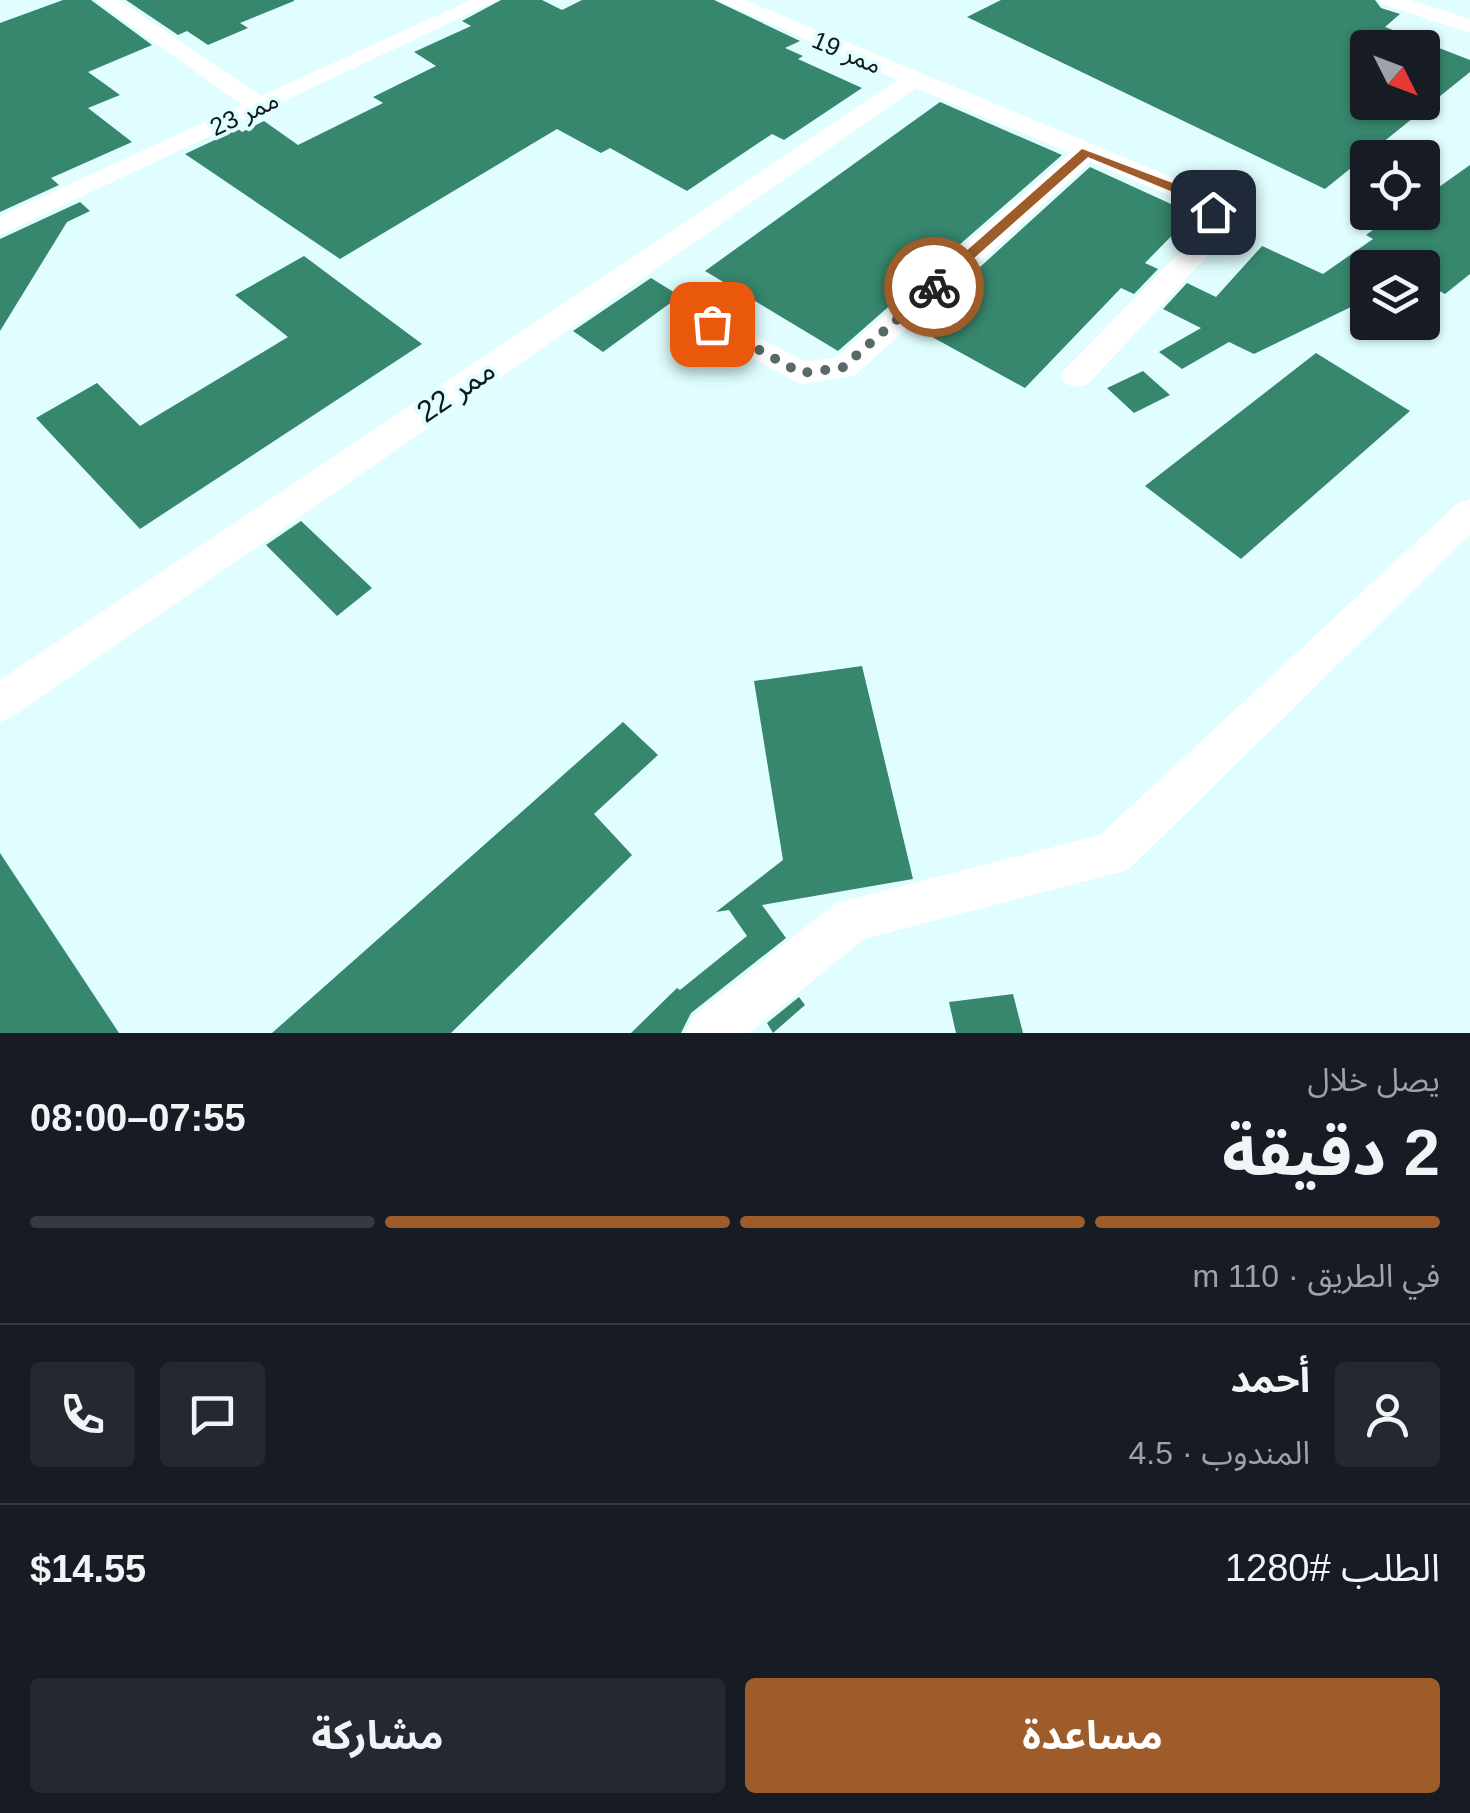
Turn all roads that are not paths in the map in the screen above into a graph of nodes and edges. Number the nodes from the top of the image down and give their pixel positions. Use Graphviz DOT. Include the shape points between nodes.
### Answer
graph roads {
  1 [pos="105,0"];
  2 [pos="488,0"];
  3 [pos="727,0"];
  4 [pos="1389,0"];
  5 [pos="1470,26"];
  6 [pos="912,80"];
  7 [pos="260,106"];
  8 [pos="1086,152"];
  9 [pos="0,226"];
  10 [pos="712,324"];
  11 [pos="1077,376"];
  12 [pos="1470,514"];
  13 [pos="0,703"];
  14 [pos="710,1033"];
  1 -- 7 [label="lane"];
  2 -- 7 [label="lane, ممر 23"];
  3 -- 6 [label="lane, ممر 19"];
  4 -- 5 [label="lane"];
  6 -- 8 [label="lane, ممر 19"];
  6 -- 13 [label="lane, ممر 22"];
  7 -- 9 [label="lane, ممر 23"];
  8 -- 10 [label="lane" via="842,368 801,373"];
  8 -- 11 [label="lane, ممر 19" via="1194,196 1213,212 1212,236"];
  12 -- 14 [label="lane" via="1112,854 852,919"];
}
